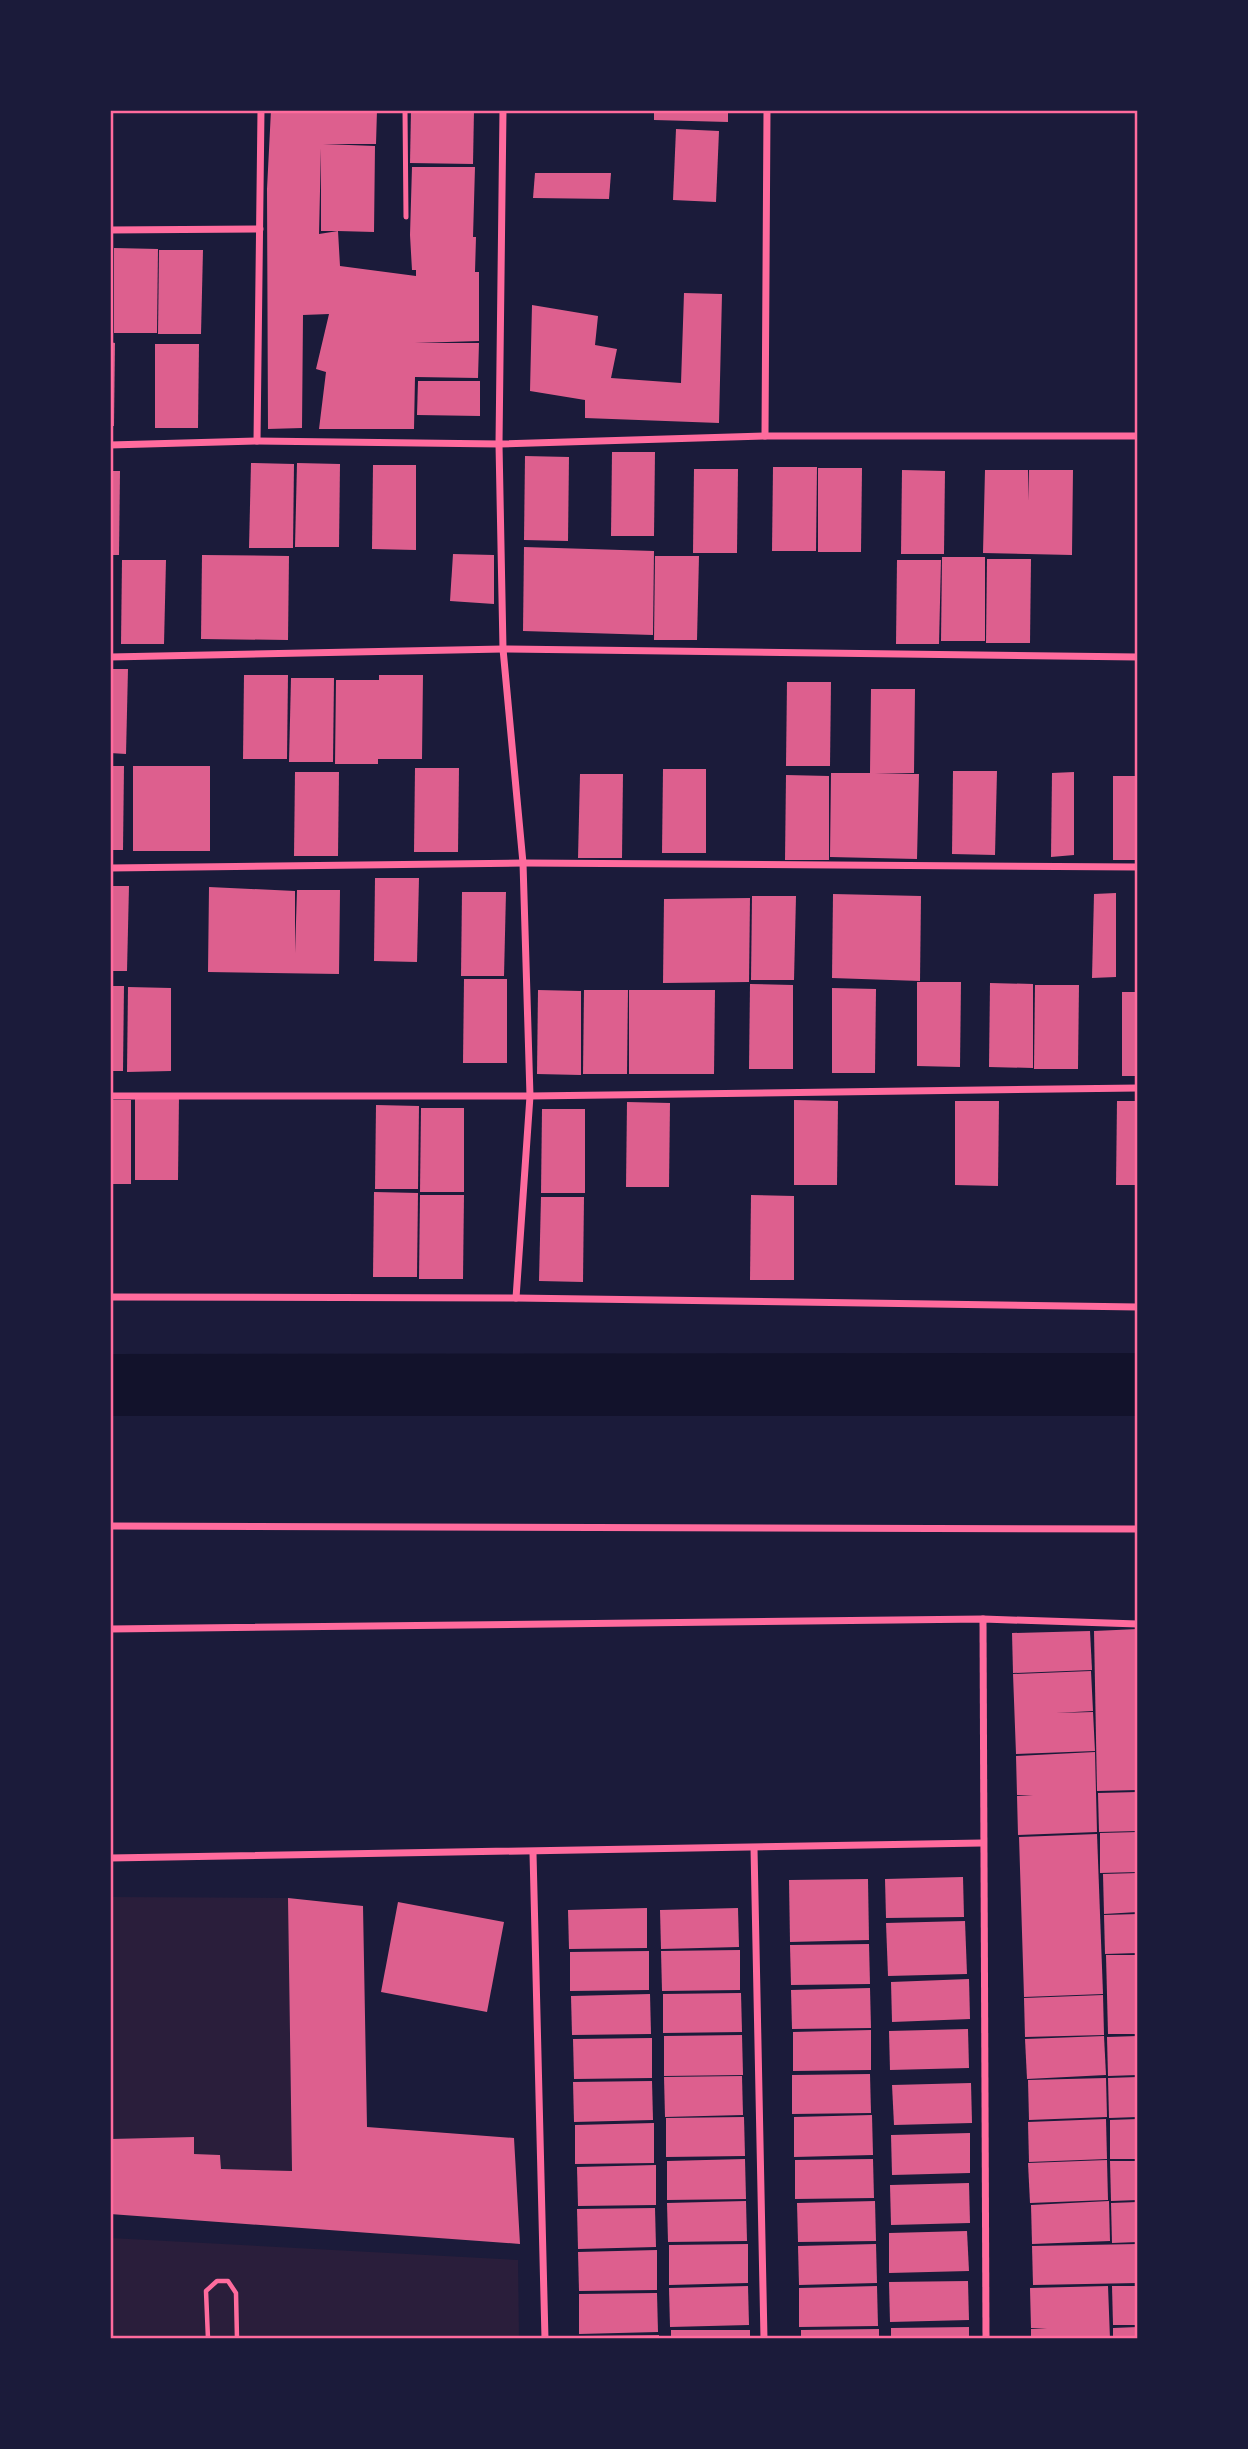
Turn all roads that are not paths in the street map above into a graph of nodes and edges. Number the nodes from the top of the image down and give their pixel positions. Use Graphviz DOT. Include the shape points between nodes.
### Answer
graph roads {
  1 [pos="261,110"];
  2 [pos="405,110"];
  3 [pos="503,110"];
  4 [pos="767,110"];
  5 [pos="406,217"];
  6 [pos="260,229"];
  7 [pos="110,230"];
  8 [pos="765,436"];
  9 [pos="1138,436"];
  10 [pos="257,441"];
  11 [pos="499,444"];
  12 [pos="110,445"];
  13 [pos="503,649"];
  14 [pos="110,657"];
  15 [pos="1138,657"];
  16 [pos="523,863"];
  17 [pos="1138,867"];
  18 [pos="110,869"];
  19 [pos="1138,1088"];
  20 [pos="110,1096"];
  21 [pos="530,1096"];
  22 [pos="110,1297"];
  23 [pos="516,1298"];
  24 [pos="1138,1307"];
  25 [pos="110,1526"];
  26 [pos="1138,1529"];
  27 [pos="983,1619"];
  28 [pos="1138,1624"];
  29 [pos="110,1629"];
  30 [pos="982,1843"];
  31 [pos="754,1848"];
  32 [pos="533,1853"];
  33 [pos="110,1858"];
  34 [pos="545,2339"];
  35 [pos="764,2339"];
  36 [pos="986,2339"];
  1 -- 6 [label="street"];
  2 -- 5 [label="lane"];
  3 -- 11 [label="street"];
  4 -- 8 [label="street"];
  6 -- 7 [label="street"];
  6 -- 10 [label="street"];
  8 -- 9 [label="street"];
  8 -- 11 [label="street"];
  10 -- 11 [label="street"];
  10 -- 12 [label="street"];
  11 -- 13 [label="street"];
  13 -- 14 [label="street"];
  13 -- 15 [label="street"];
  13 -- 16 [label="street"];
  16 -- 17 [label="street"];
  16 -- 18 [label="street"];
  16 -- 21 [label="street"];
  19 -- 21 [label="street"];
  20 -- 21 [label="street"];
  21 -- 23 [label="street"];
  22 -- 23 [label="street"];
  23 -- 24 [label="street"];
  25 -- 26 [label="street"];
  27 -- 28 [label="street"];
  27 -- 29 [label="street"];
  27 -- 30 [label="street"];
  30 -- 31 [label="street"];
  30 -- 36 [label="street"];
  31 -- 32 [label="street"];
  31 -- 35 [label="street"];
  32 -- 33 [label="street"];
  32 -- 34 [label="street"];
}
